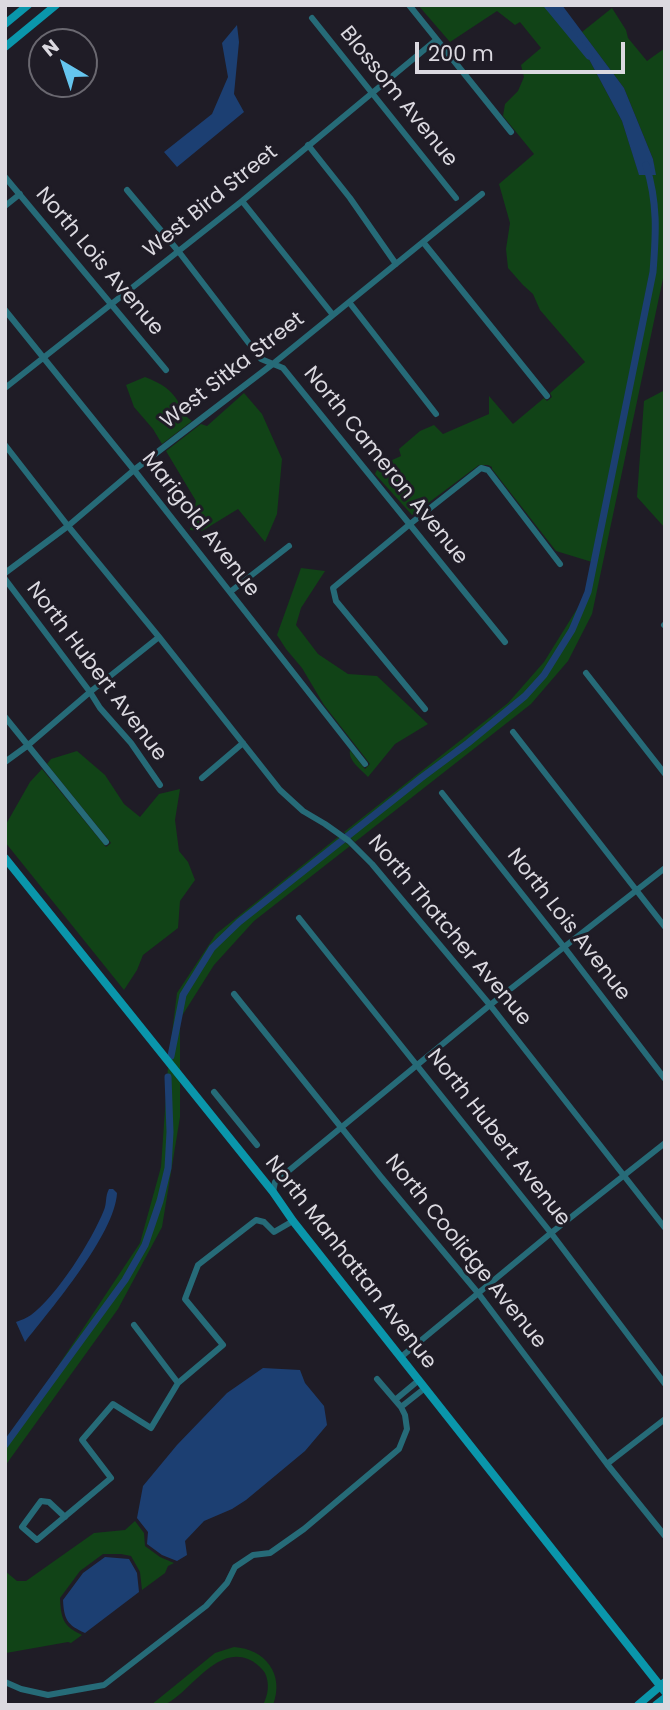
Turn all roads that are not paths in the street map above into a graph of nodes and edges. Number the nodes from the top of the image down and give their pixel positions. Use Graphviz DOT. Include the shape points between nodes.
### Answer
graph roads {
  1 [pos="28,5"];
  2 [pos="57,5"];
  3 [pos="409,5"];
  4 [pos="312,18"];
  5 [pos="5,24"];
  6 [pos="436,40"];
  7 [pos="5,47"];
  8 [pos="373,93"];
  9 [pos="511,132"];
  10 [pos="308,145"];
  11 [pos="5,177"];
  12 [pos="127,190"];
  13 [pos="20,194"];
  14 [pos="482,194"];
  15 [pos="456,198"];
  16 [pos="242,201"];
  17 [pos="5,206"];
  18 [pos="423,242"];
  19 [pos="179,252"];
  20 [pos="396,264"];
  21 [pos="349,302"];
  22 [pos="111,304"];
  23 [pos="5,310"];
  24 [pos="333,315"];
  25 [pos="43,357"];
  26 [pos="274,363"];
  27 [pos="166,370"];
  28 [pos="5,388"];
  29 [pos="547,396"];
  30 [pos="436,414"];
  31 [pos="5,446"];
  32 [pos="134,470"];
  33 [pos="410,524"];
  34 [pos="68,526"];
  35 [pos="289,546"];
  36 [pos="560,564"];
  37 [pos="5,573"];
  38 [pos="5,579"];
  39 [pos="230,592"];
  40 [pos="159,637"];
  41 [pos="505,642"];
  42 [pos="586,673"];
  43 [pos="90,692"];
  44 [pos="425,709"];
  45 [pos="5,717"];
  46 [pos="513,732"];
  47 [pos="243,743"];
  48 [pos="27,746"];
  49 [pos="5,762"];
  50 [pos="365,764"];
  51 [pos="665,774"];
  52 [pos="202,778"];
  53 [pos="160,785"];
  54 [pos="442,793"];
  55 [pos="106,842"];
  56 [pos="5,859"];
  57 [pos="665,868"];
  58 [pos="637,890"];
  59 [pos="299,918"];
  60 [pos="665,927"];
  61 [pos="564,947"];
  62 [pos="234,994"];
  63 [pos="490,1005"];
  64 [pos="418,1065"];
  65 [pos="665,1079"];
  66 [pos="214,1092"];
  67 [pos="235,1118"];
  68 [pos="342,1128"];
  69 [pos="222,1129"];
  70 [pos="665,1143"];
  71 [pos="257,1145"];
  72 [pos="625,1175"];
  73 [pos="272,1192"];
  74 [pos="293,1221"];
  75 [pos="665,1228"];
  76 [pos="551,1233"];
  77 [pos="478,1293"];
  78 [pos="134,1325"];
  79 [pos="401,1357"];
  80 [pos="377,1379"];
  81 [pos="419,1380"];
  82 [pos="178,1383"];
  83 [pos="665,1384"];
  84 [pos="425,1388"];
  85 [pos="395,1400"];
  86 [pos="401,1408"];
  87 [pos="665,1419"];
  88 [pos="607,1464"];
  89 [pos="65,1517"];
  90 [pos="665,1536"];
  91 [pos="5,1682"];
  92 [pos="663,1687"];
  93 [pos="665,1698"];
  94 [pos="638,1705"];
  95 [pos="656,1705"];
  1 -- 5 [label="street"];
  2 -- 7 [label="street"];
  3 -- 6 [label="street"];
  4 -- 8 [label="street, Blossom Avenue"];
  6 -- 8 [label="street, West Bird Street"];
  6 -- 9 [label="street"];
  8 -- 10 [label="street, West Bird Street"];
  8 -- 15 [label="street, Blossom Avenue"];
  10 -- 16 [label="street, West Bird Street"];
  10 -- 20 [label="street"];
  11 -- 13 [label="street, North Lois Avenue"];
  12 -- 19 [label="street, North Cameron Avenue"];
  13 -- 17 [label="street"];
  13 -- 22 [label="street, North Lois Avenue"];
  14 -- 18 [label="street, West Sitka Street"];
  16 -- 19 [label="street, West Bird Street"];
  16 -- 24 [label="street"];
  18 -- 20 [label="street, West Sitka Street"];
  18 -- 29 [label="street"];
  19 -- 22 [label="street, West Bird Street"];
  19 -- 26 [label="street, North Cameron Avenue" via="261,359"];
  20 -- 21 [label="street, West Sitka Street"];
  21 -- 24 [label="street, West Sitka Street"];
  21 -- 30 [label="street"];
  22 -- 25 [label="street, West Bird Street"];
  22 -- 27 [label="street, North Lois Avenue"];
  23 -- 25 [label="street, Marigold Avenue"];
  24 -- 26 [label="street, West Sitka Street"];
  25 -- 28 [label="street, West Bird Street"];
  25 -- 32 [label="street, Marigold Avenue"];
  26 -- 32 [label="street, West Sitka Street"];
  26 -- 33 [label="street, North Cameron Avenue" via="283,368"];
  31 -- 34 [label="street, North Thatcher Avenue"];
  32 -- 34 [label="street, West Sitka Street"];
  32 -- 39 [label="street, Marigold Avenue"];
  33 -- 36 [label="street" via="481,468 488,470"];
  33 -- 41 [label="street, North Cameron Avenue"];
  33 -- 44 [label="street" via="333,588 336,601"];
  34 -- 37 [label="street, West Sitka Street"];
  34 -- 40 [label="street, North Thatcher Avenue"];
  35 -- 39 [label="street"];
  38 -- 43 [label="street, North Hubert Avenue"];
  39 -- 50 [label="street, Marigold Avenue"];
  40 -- 43 [label="street"];
  40 -- 47 [label="street, North Thatcher Avenue"];
  42 -- 51 [label="street"];
  43 -- 48 [label="street"];
  43 -- 53 [label="street, North Hubert Avenue"];
  45 -- 48 [label="street"];
  46 -- 58 [label="street"];
  47 -- 52 [label="street"];
  47 -- 63 [label="street, North Thatcher Avenue" via="280,790 372,863"];
  48 -- 49 [label="street"];
  48 -- 55 [label="street"];
  54 -- 61 [label="street, North Lois Avenue"];
  56 -- 69 [label="street, North Manhattan Avenue"];
  57 -- 58 [label="street"];
  58 -- 60 [label="street"];
  58 -- 61 [label="street"];
  59 -- 64 [label="street, North Hubert Avenue"];
  61 -- 63 [label="street"];
  61 -- 65 [label="street, North Lois Avenue"];
  62 -- 68 [label="street, North Coolidge Avenue"];
  63 -- 64 [label="street"];
  63 -- 72 [label="street, North Thatcher Avenue"];
  64 -- 68 [label="street"];
  64 -- 76 [label="street, North Hubert Avenue"];
  66 -- 67 [label="street"];
  67 -- 69 [label="street"];
  67 -- 71 [label="street"];
  68 -- 73 [label="street" via="275,1182"];
  68 -- 77 [label="street, North Coolidge Avenue"];
  69 -- 73 [label="street, North Manhattan Avenue"];
  70 -- 72 [label="street"];
  72 -- 75 [label="street, North Thatcher Avenue"];
  72 -- 76 [label="street"];
  73 -- 74 [label="street, North Manhattan Avenue"];
  74 -- 79 [label="street, North Manhattan Avenue"];
  74 -- 82 [label="street" via="274,1232 256,1220 198,1265 185,1299 223,1345"];
  76 -- 77 [label="street"];
  76 -- 83 [label="street, North Hubert Avenue"];
  77 -- 79 [label="street"];
  77 -- 88 [label="street, North Coolidge Avenue"];
  78 -- 82 [label="street"];
  79 -- 81 [label="street, North Manhattan Avenue"];
  80 -- 85 [label="street"];
  81 -- 84 [label="street, North Manhattan Avenue"];
  81 -- 85 [label="street"];
  82 -- 89 [label="street" via="152,1428 113,1404 82,1440 111,1478"];
  84 -- 86 [label="street"];
  84 -- 92 [label="street, North Manhattan Avenue"];
  85 -- 86 [label="street"];
  86 -- 91 [label="street" via="408,1423 399,1450 304,1530 270,1553 253,1555 235,1567 206,1605 104,1685 48,1695"];
  87 -- 88 [label="street"];
  88 -- 90 [label="street, North Coolidge Avenue"];
  89 -- 89 [label="street" via="37,1540 22,1527 41,1501 49,1502"];
  92 -- 94 [label="street"];
  93 -- 95 [label="street"];
}
